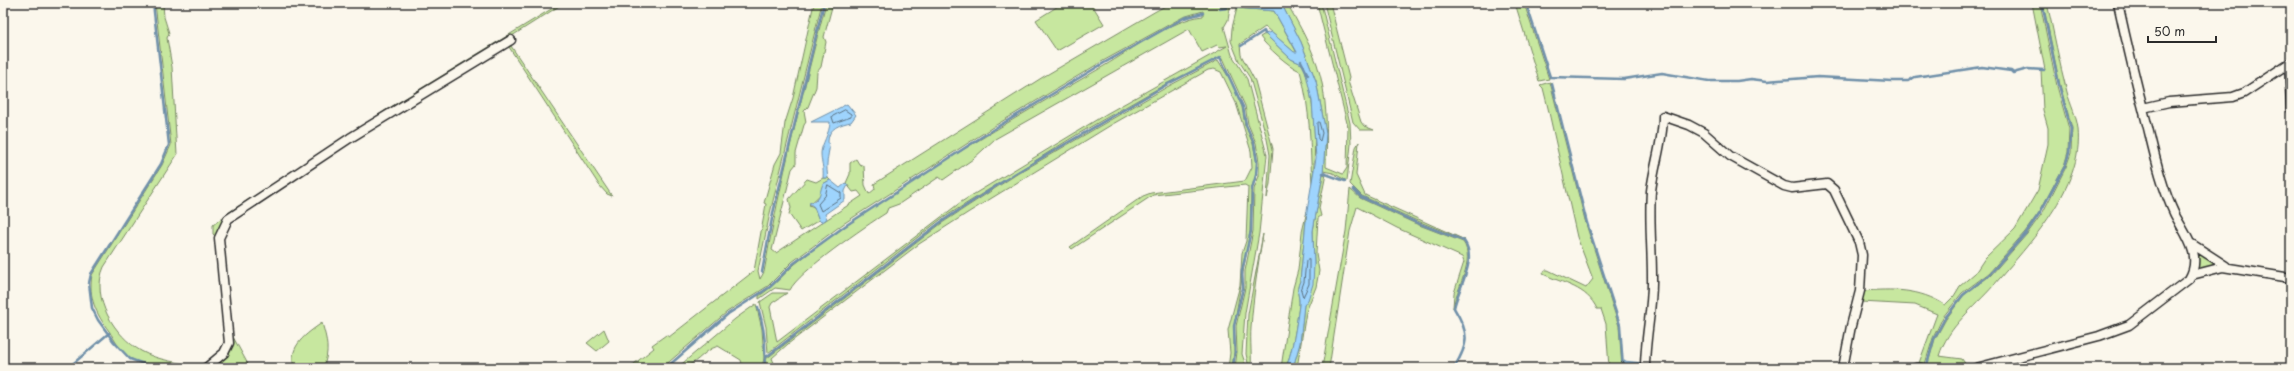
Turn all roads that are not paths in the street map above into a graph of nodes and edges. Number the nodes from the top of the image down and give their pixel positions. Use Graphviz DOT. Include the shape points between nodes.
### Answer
graph roads {
  1 [pos="2118,3"];
  2 [pos="511,40"];
  3 [pos="2290,63"];
  4 [pos="2143,108"];
  5 [pos="2291,109"];
  6 [pos="2190,243"];
  7 [pos="2232,268"];
  8 [pos="2192,275"];
  9 [pos="2291,278"];
  10 [pos="206,368"];
  11 [pos="1645,368"];
  12 [pos="1843,368"];
  13 [pos="1916,368"];
  14 [pos="1922,368"];
  15 [pos="1976,368"];
  1 -- 4 [label="street"];
  2 -- 10 [label="street" via="350,138 228,219 219,238 229,343 224,353"];
  3 -- 4 [label="street" via="2244,93 2233,97 2169,102"];
  3 -- 5 [label="street"];
  4 -- 6 [label="street" via="2165,190"];
  6 -- 7 [label="street"];
  6 -- 8 [label="street" via="2195,260"];
  7 -- 8 [label="street" via="2215,268"];
  7 -- 9 [label="street"];
  8 -- 15 [label="street" via="2129,325 2099,336"];
  11 -- 12 [label="street" via="1652,277 1651,192 1663,131 1663,116 1690,125 1704,133 1730,156 1784,186 1792,188 1827,184 1834,190 1859,242 1862,255 1860,291"];
  13 -- 14 [label="street"];
}
